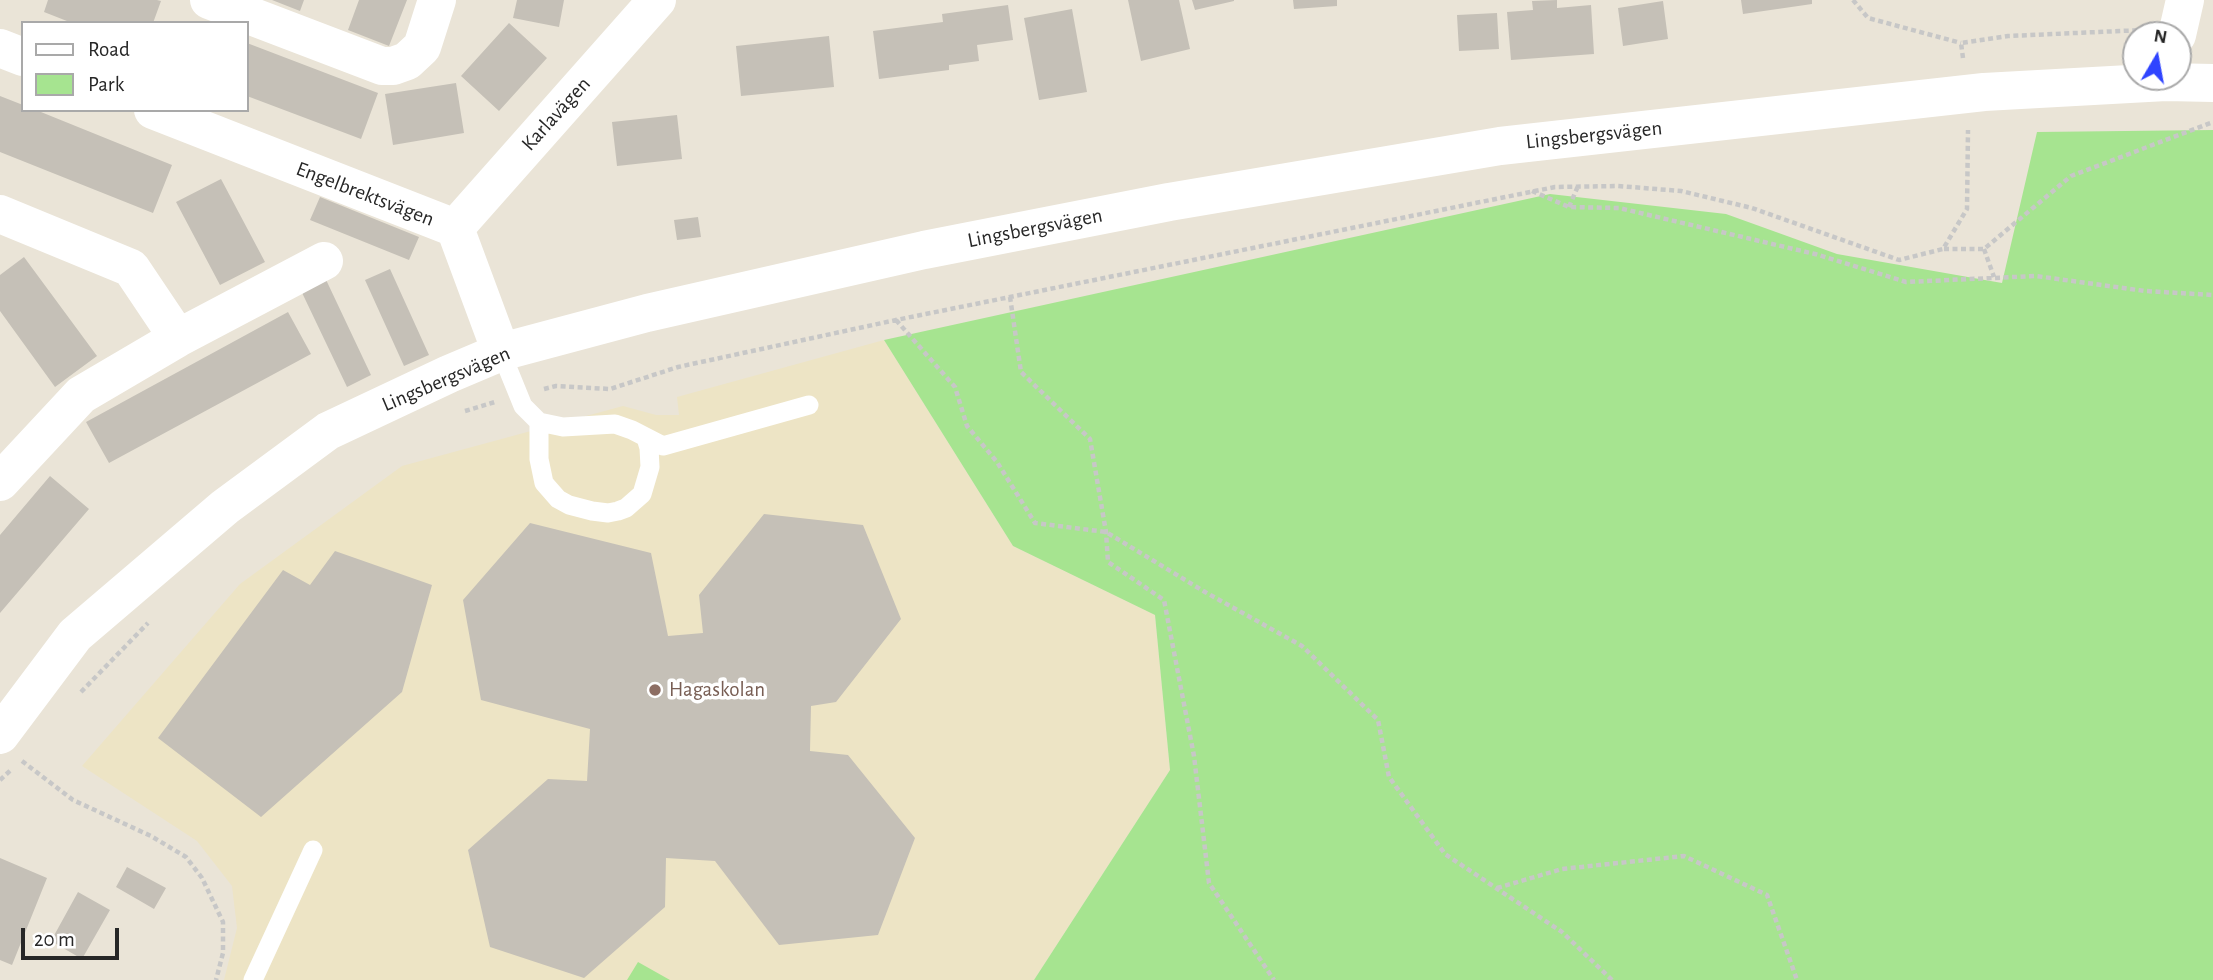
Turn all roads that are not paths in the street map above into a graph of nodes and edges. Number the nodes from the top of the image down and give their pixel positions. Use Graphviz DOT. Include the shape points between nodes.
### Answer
graph roads {
  1 [pos="209,0"];
  2 [pos="437,0"];
  3 [pos="657,0"];
  4 [pos="0,48"];
  5 [pos="21,56"];
  6 [pos="2192,81"];
  7 [pos="2122,83"];
  8 [pos="2213,83"];
  9 [pos="158,112"];
  10 [pos="0,214"];
  11 [pos="455,228"];
  12 [pos="324,261"];
  13 [pos="178,338"];
  14 [pos="501,352"];
  15 [pos="809,405"];
  16 [pos="539,422"];
  17 [pos="646,438"];
  18 [pos="0,482"];
  19 [pos="17,749"];
  20 [pos="313,850"];
  21 [pos="253,980"];
  1 -- 2 [label="street" via="382,66 393,66 422,47"];
  3 -- 11 [label="street, Karlavägen"];
  4 -- 5 [label="street"];
  6 -- 8 [label="street, Lingsbergsvägen"];
  7 -- 14 [label="street, Lingsbergsvägen" via="1965,95 1500,146 1170,202 924,250 647,313"];
  9 -- 11 [label="street, Engelbrektsvägen"];
  10 -- 13 [label="street" via="131,268"];
  11 -- 14 [label="street, Engelbrektsvägen"];
  12 -- 13 [label="street"];
  13 -- 18 [label="street" via="81,395"];
  14 -- 16 [label="lane" via="523,405"];
  14 -- 19 [label="street, Lingsbergsvägen" via="328,431 225,507 75,635"];
  15 -- 17 [label="lane" via="663,446"];
  16 -- 17 [label="lane" via="563,427 615,424"];
  16 -- 17 [label="lane" via="544,483 558,499 592,512 618,511 642,494 650,467"];
  20 -- 21 [label="lane"];
}
